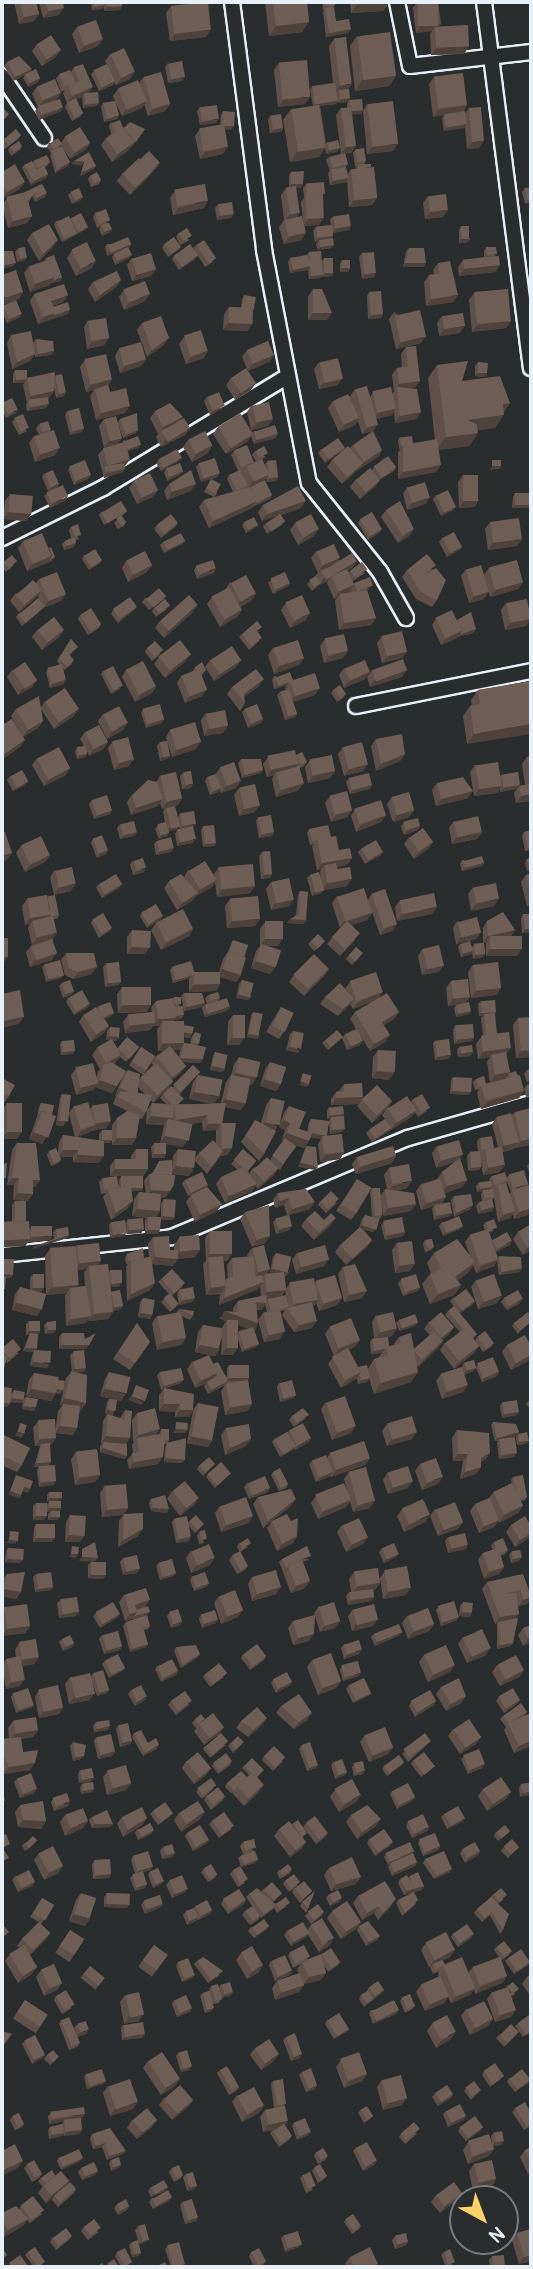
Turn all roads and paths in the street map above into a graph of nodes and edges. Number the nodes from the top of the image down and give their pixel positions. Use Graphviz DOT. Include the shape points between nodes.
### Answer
graph roads {
  1 [pos="232,2"];
  2 [pos="397,2"];
  3 [pos="484,2"];
  4 [pos="531,52"];
  5 [pos="493,56"];
  6 [pos="2,76"];
  7 [pos="44,138"];
  8 [pos="531,368"];
  9 [pos="288,376"];
  10 [pos="2,538"];
  11 [pos="406,618"];
  12 [pos="531,671"];
  13 [pos="356,706"];
  14 [pos="531,1103"];
  15 [pos="2,1255"];
  1 -- 9 [label="street" via="264,250"];
  2 -- 5 [label="street" via="411,66"];
  3 -- 5 [label="street"];
  4 -- 5 [label="street"];
  5 -- 8 [label="street"];
  6 -- 7 [label="street"];
  9 -- 10 [label="street" via="103,488"];
  9 -- 11 [label="street" via="309,483 380,572"];
  12 -- 13 [label="street"];
  14 -- 15 [label="street" via="408,1138 172,1237"];
}
